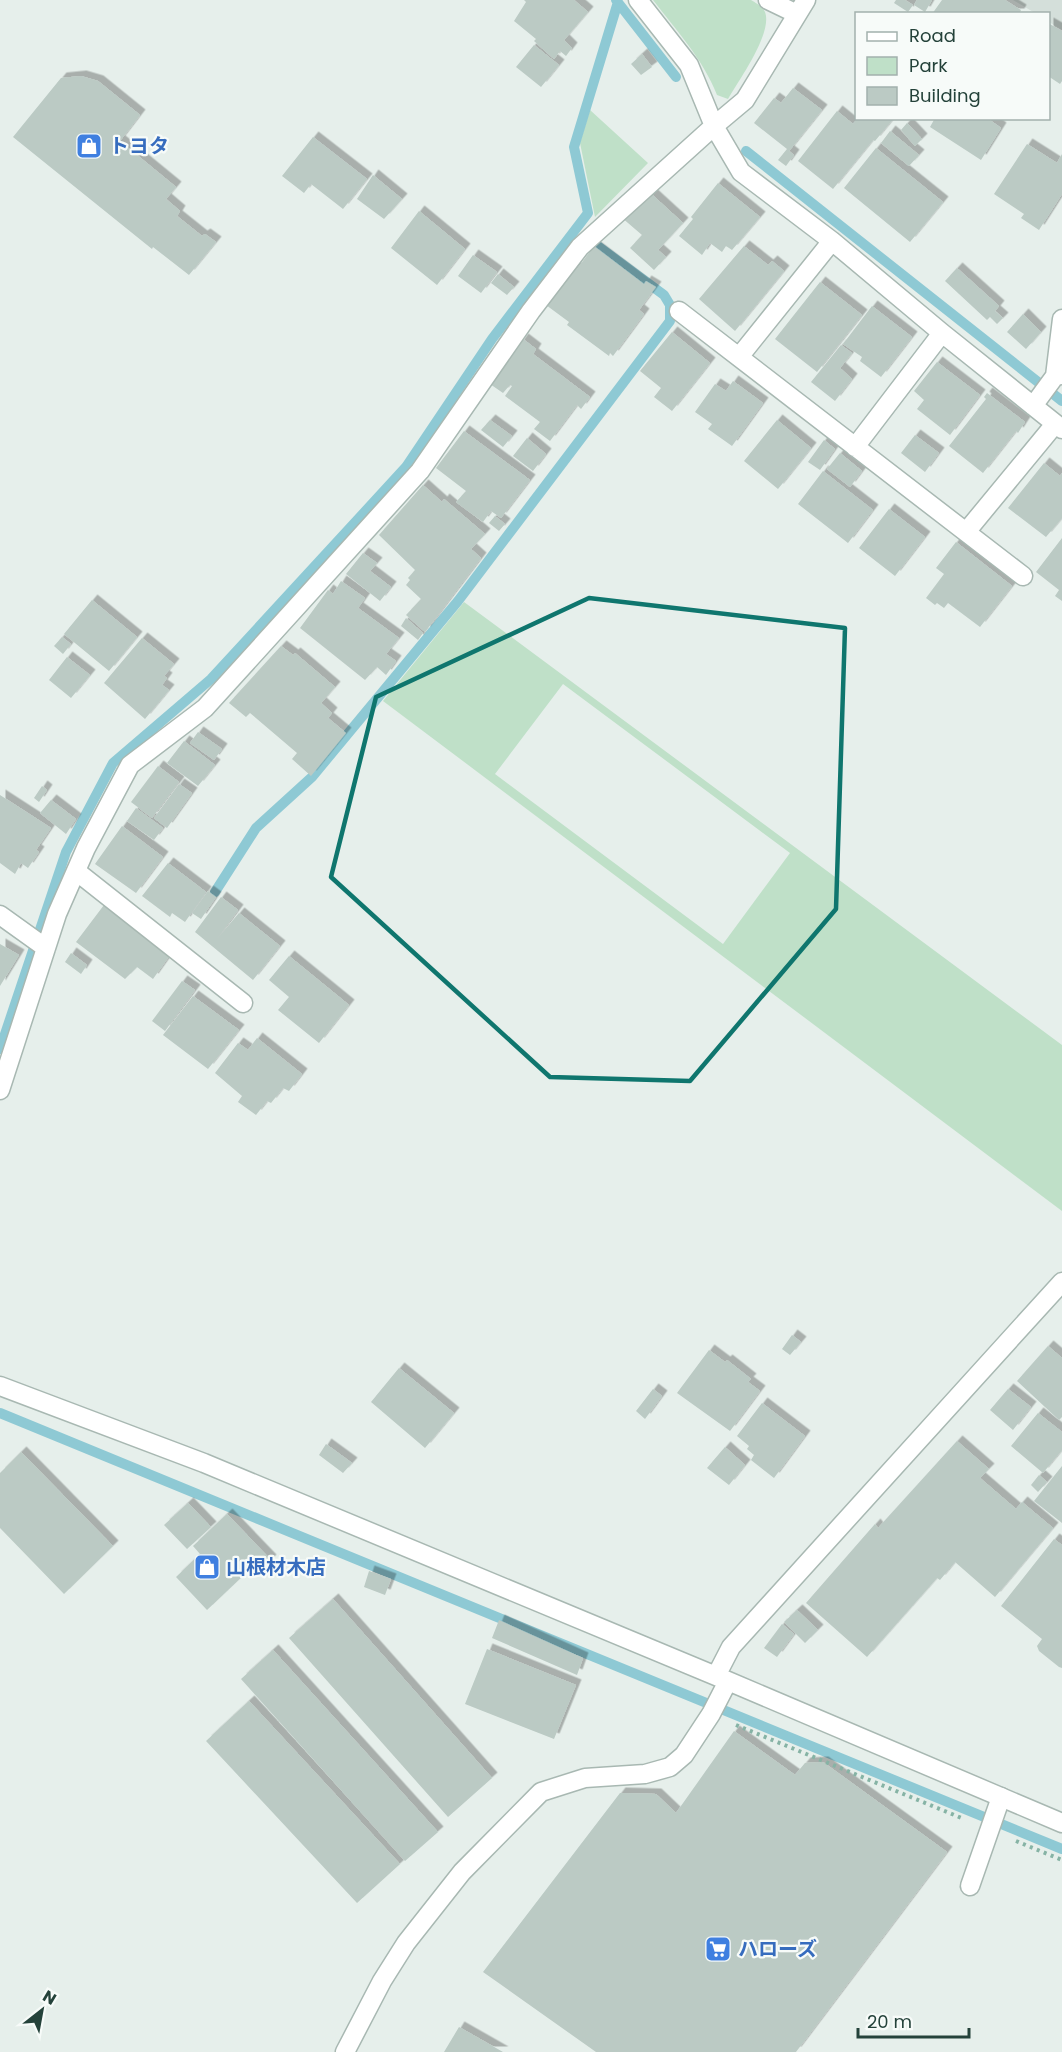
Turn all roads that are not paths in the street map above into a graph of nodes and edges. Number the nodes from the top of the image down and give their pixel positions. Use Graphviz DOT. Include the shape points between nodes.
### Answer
graph roads {
  1 [pos="638,0"];
  2 [pos="768,0"];
  3 [pos="801,7"];
  4 [pos="714,126"];
  5 [pos="832,242"];
  6 [pos="679,311"];
  7 [pos="1062,319"];
  8 [pos="942,333"];
  9 [pos="739,357"];
  10 [pos="1049,387"];
  11 [pos="1059,427"];
  12 [pos="855,447"];
  13 [pos="966,532"];
  14 [pos="1023,576"];
  15 [pos="76,871"];
  16 [pos="0,915"];
  17 [pos="39,943"];
  18 [pos="243,1003"];
  19 [pos="0,1090"];
  20 [pos="1062,1282"];
  21 [pos="0,1386"];
  22 [pos="719,1694"];
  23 [pos="994,1815"];
  24 [pos="1062,1823"];
  25 [pos="970,1886"];
  26 [pos="345,2052"];
  1 -- 4 [label="street" via="689,66"];
  2 -- 3 [label="street"];
  3 -- 4 [label="street" via="746,100"];
  4 -- 5 [label="street" via="741,172"];
  4 -- 15 [label="street" via="580,247 420,471 205,708 130,765"];
  5 -- 8 [label="street"];
  5 -- 9 [label="street"];
  6 -- 9 [label="street"];
  7 -- 10 [label="street"];
  8 -- 10 [label="street"];
  8 -- 12 [label="street"];
  9 -- 12 [label="street"];
  10 -- 11 [label="street"];
  11 -- 13 [label="street"];
  12 -- 13 [label="street"];
  13 -- 14 [label="street"];
  15 -- 17 [label="street"];
  15 -- 18 [label="street"];
  16 -- 17 [label="street"];
  17 -- 19 [label="street"];
  20 -- 22 [label="street" via="731,1647"];
  21 -- 22 [label="street" via="204,1463"];
  22 -- 23 [label="street"];
  22 -- 26 [label="street" via="684,1755 670,1767 645,1774 585,1778 541,1791 462,1872 406,1943"];
  23 -- 24 [label="street"];
  23 -- 25 [label="street"];
}
